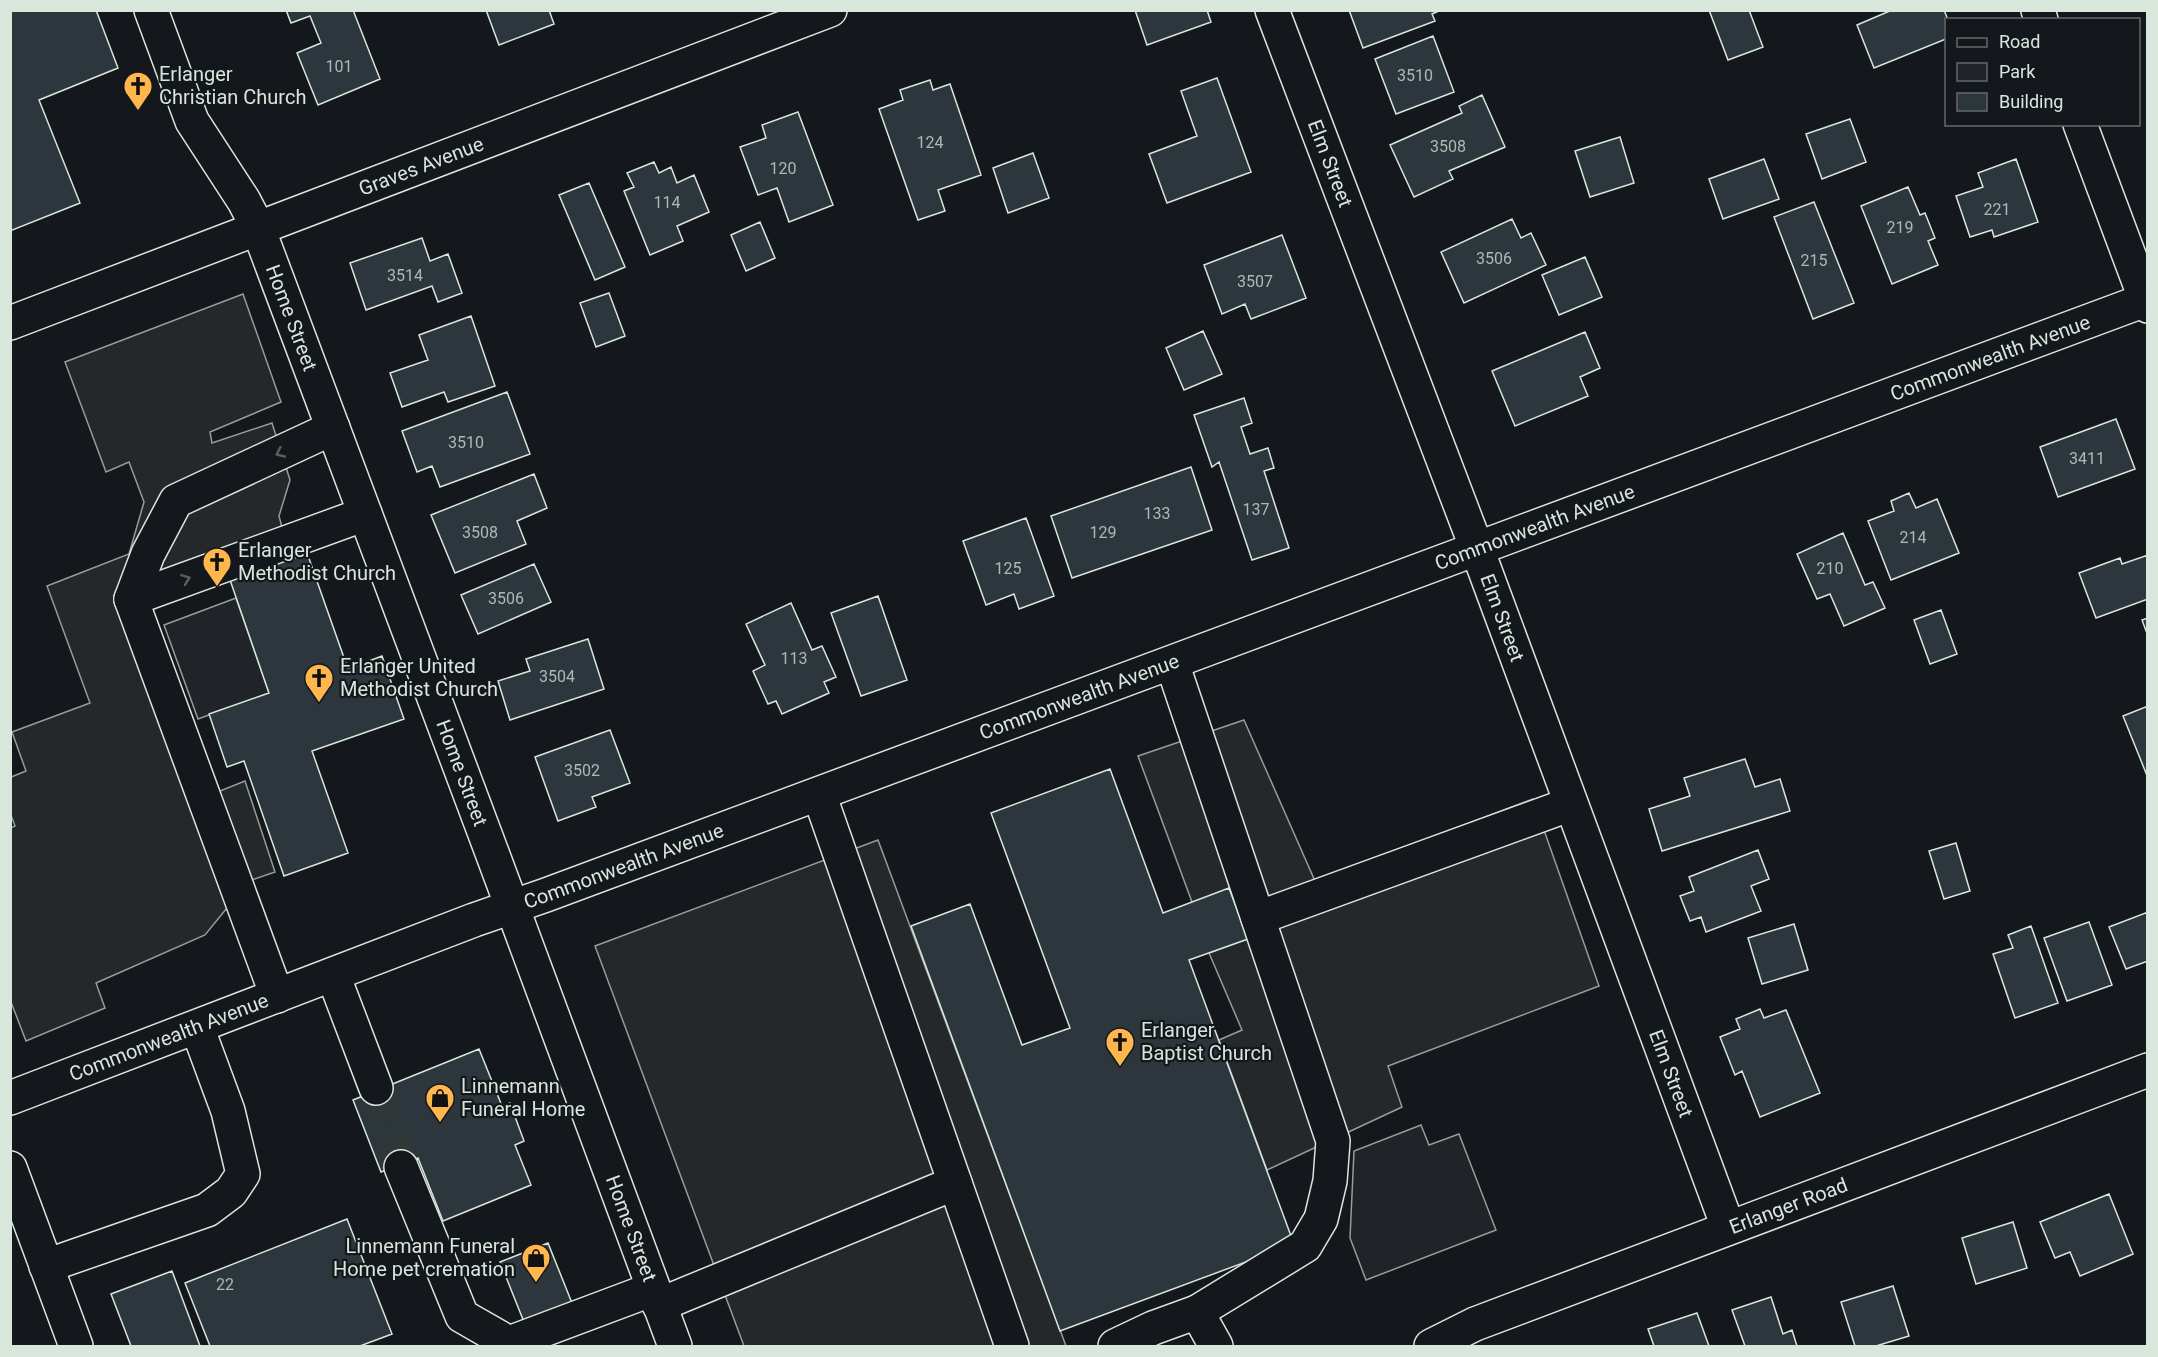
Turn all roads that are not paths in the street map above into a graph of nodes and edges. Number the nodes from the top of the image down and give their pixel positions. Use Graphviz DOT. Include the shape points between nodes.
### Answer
graph roads {
  1 [pos="151,10"];
  2 [pos="830,10"];
  3 [pos="1272,10"];
  4 [pos="2081,126"];
  5 [pos="258,228"];
  6 [pos="2147,302"];
  7 [pos="10,323"];
  8 [pos="333,428"];
  9 [pos="365,514"];
  10 [pos="1477,549"];
  11 [pos="131,599"];
  12 [pos="1172,663"];
  13 [pos="819,794"];
  14 [pos="1572,804"];
  15 [pos="513,908"];
  16 [pos="1258,918"];
  17 [pos="333,975"];
  18 [pos="277,996"];
  19 [pos="197,1027"];
  20 [pos="2148,1070"];
  21 [pos="376,1088"];
  22 [pos="10,1098"];
  23 [pos="401,1167"];
  24 [pos="10,1168"];
  25 [pos="955,1184"];
  26 [pos="1728,1227"];
  27 [pos="46,1266"];
  28 [pos="656,1297"];
  29 [pos="1197,1312"];
  30 [pos="76,1347"];
  31 [pos="675,1347"];
  32 [pos="1012,1347"];
  33 [pos="1115,1347"];
  34 [pos="1216,1347"];
  35 [pos="1431,1347"];
  1 -- 5 [label="street, Home Street" via="192,121"];
  2 -- 5 [label="street, Graves Avenue"];
  3 -- 10 [label="street, Elm Street"];
  4 -- 6 [label="street"];
  5 -- 7 [label="street, Graves Avenue"];
  5 -- 8 [label="street, Home Street"];
  6 -- 10 [label="street, Commonwealth Avenue"];
  8 -- 9 [label="street, Home Street"];
  8 -- 11 [label="street, one-way" via="176,501 148,554"];
  11 -- 9 [label="street, one-way"];
  9 -- 15 [label="street, Home Street"];
  10 -- 12 [label="street, Commonwealth Avenue"];
  10 -- 14 [label="street, Elm Street"];
  11 -- 18 [label="street"];
  12 -- 13 [label="street, Commonwealth Avenue"];
  12 -- 16 [label="street"];
  13 -- 15 [label="street, Commonwealth Avenue"];
  13 -- 25 [label="street"];
  14 -- 16 [label="street"];
  14 -- 26 [label="street, Elm Street"];
  15 -- 17 [label="street, Commonwealth Avenue"];
  15 -- 28 [label="street, Home Street"];
  16 -- 29 [label="street" via="1333,1141 1330,1181 1321,1219 1305,1246"];
  17 -- 18 [label="street, Commonwealth Avenue"];
  17 -- 21 [label="street"];
  18 -- 19 [label="street, Commonwealth Avenue"];
  19 -- 22 [label="street, Commonwealth Avenue"];
  19 -- 27 [label="street" via="228,1111 243,1174 231,1192 207,1210"];
  20 -- 26 [label="street, Erlanger Road"];
  23 -- 28 [label="street" via="462,1316 509,1343"];
  24 -- 27 [label="street"];
  25 -- 28 [label="street"];
  25 -- 32 [label="street"];
  26 -- 35 [label="street, Erlanger Road" via="1475,1323"];
  27 -- 30 [label="street"];
  28 -- 31 [label="street, Home Street"];
  29 -- 33 [label="street"];
  29 -- 34 [label="street"];
}
